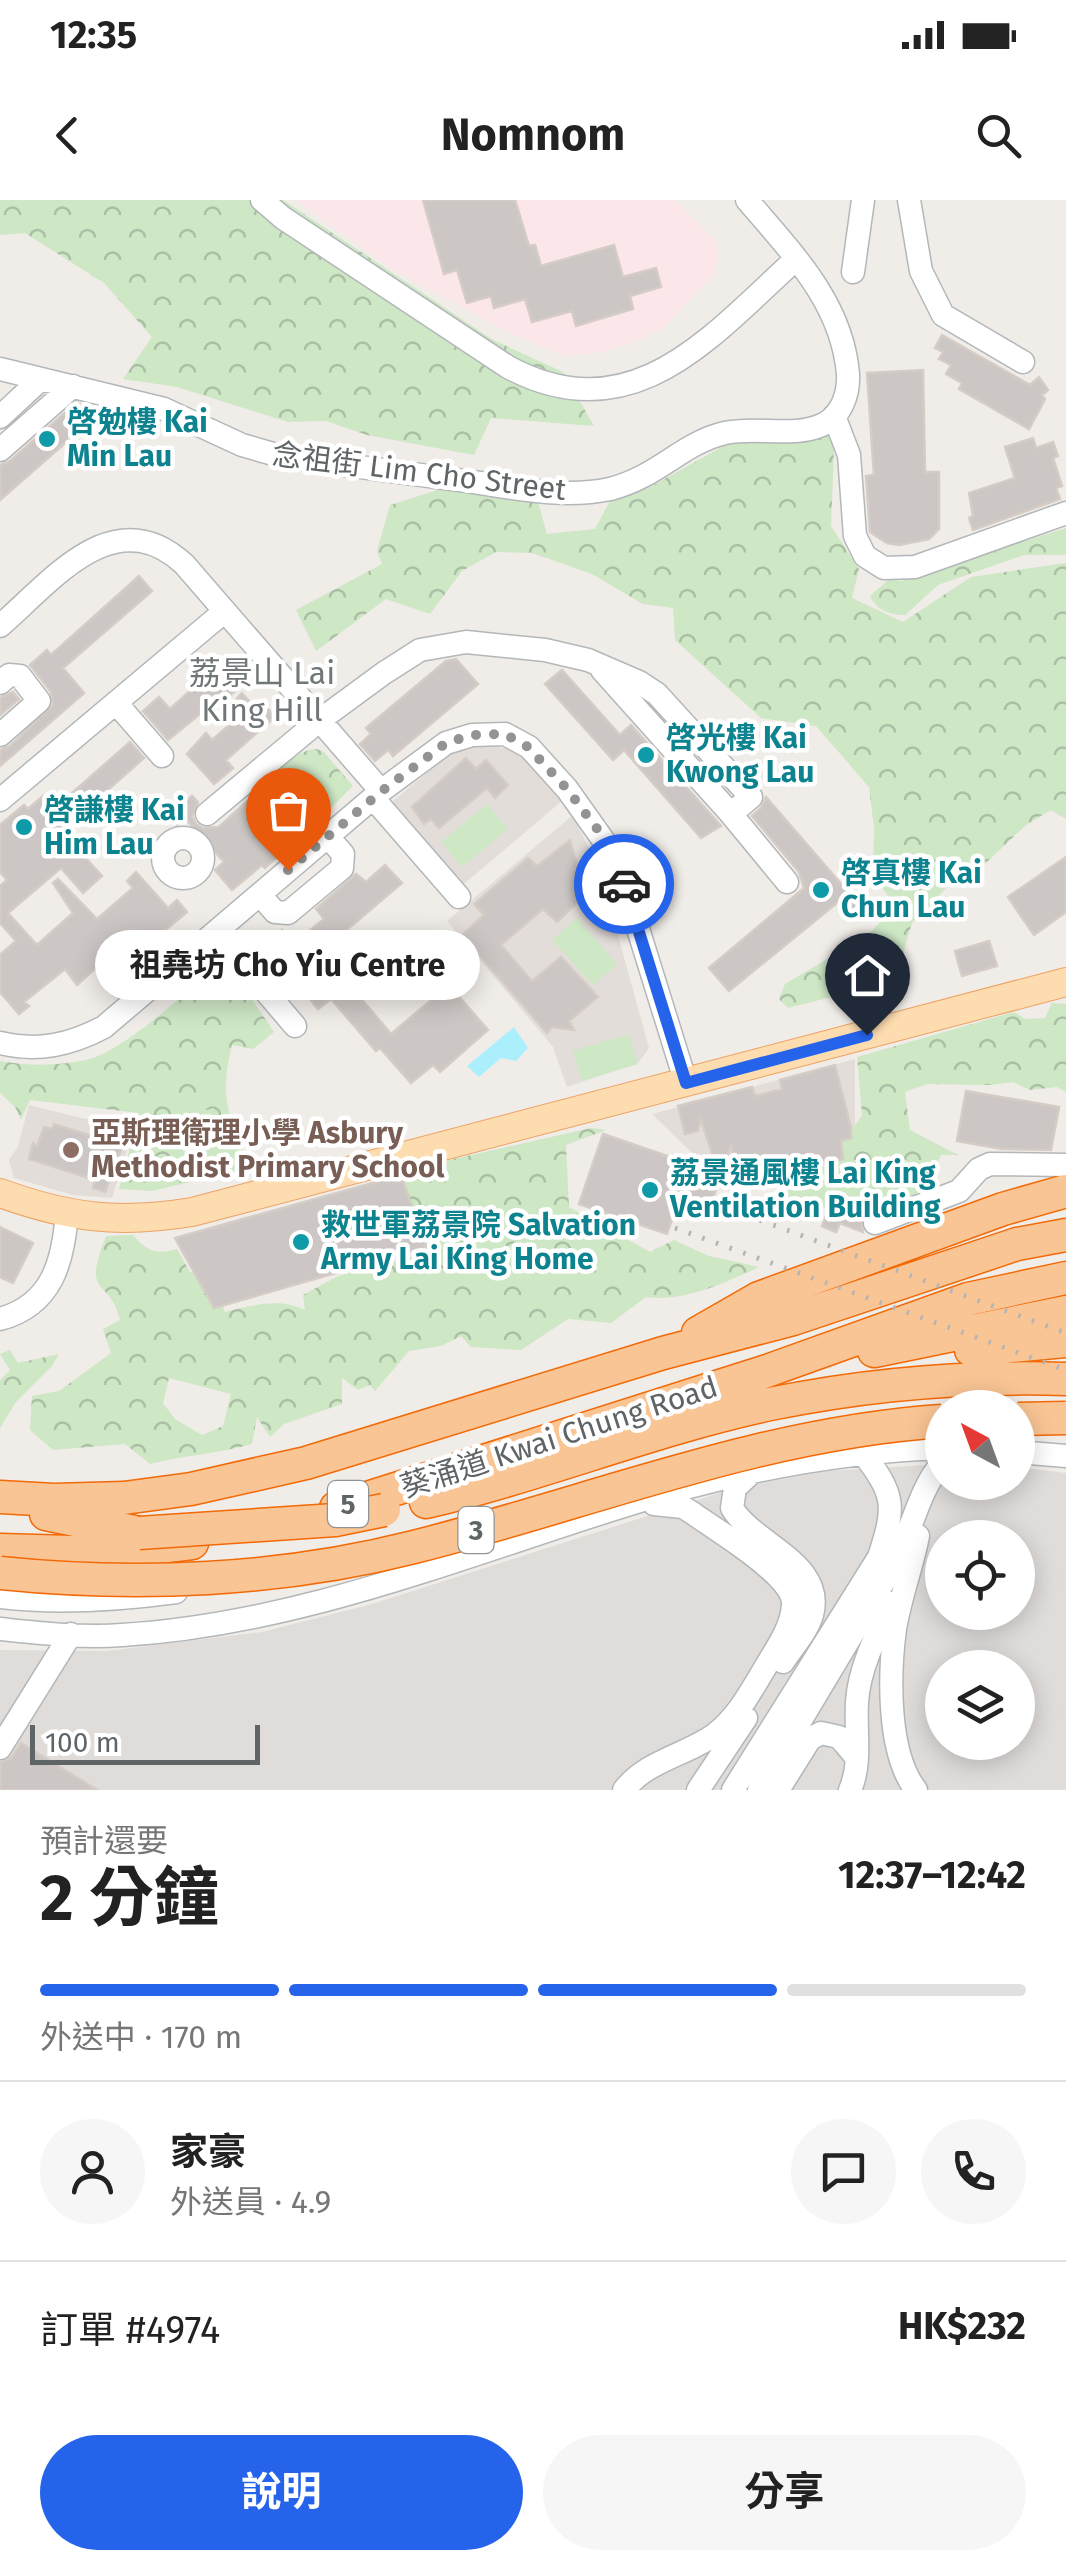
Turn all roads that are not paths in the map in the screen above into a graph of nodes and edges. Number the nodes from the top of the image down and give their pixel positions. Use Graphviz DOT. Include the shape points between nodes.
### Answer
graph roads {
  1 [pos="262,200"];
  2 [pos="748,200"];
  3 [pos="863,200"];
  4 [pos="909,200"];
  5 [pos="796,258"];
  6 [pos="853,272"];
  7 [pos="1023,362"];
  8 [pos="0,369"];
  9 [pos="42,379"];
  10 [pos="73,386"];
  11 [pos="834,416"];
  12 [pos="0,417"];
  13 [pos="0,450"];
  14 [pos="1066,513"];
  15 [pos="225,612"];
  16 [pos="0,626"];
  17 [pos="0,682"];
  18 [pos="117,704"];
  19 [pos="320,720"];
  20 [pos="0,736"];
  21 [pos="162,756"];
  22 [pos="377,794"];
  23 [pos="0,800"];
  24 [pos="193,826"];
  25 [pos="332,842"];
  26 [pos="787,882"];
  27 [pos="459,897"];
  28 [pos="264,900"];
  29 [pos="216,933"];
  30 [pos="1066,982"];
  31 [pos="294,1026"];
  32 [pos="0,1043"];
  33 [pos="686,1083"];
  34 [pos="1066,1165"];
  35 [pos="1066,1191"];
  36 [pos="0,1193"];
  37 [pos="67,1214"];
  38 [pos="876,1223"];
  39 [pos="1066,1235"];
  40 [pos="1066,1278"];
  41 [pos="1066,1312"];
  42 [pos="0,1318"];
  43 [pos="1066,1341"];
  44 [pos="663,1353"];
  45 [pos="798,1368"];
  46 [pos="764,1372"];
  47 [pos="1066,1379"];
  48 [pos="1035,1418"];
  49 [pos="925,1419"];
  50 [pos="1066,1419"];
  51 [pos="925,1421"];
  52 [pos="925,1449"];
  53 [pos="862,1452"];
  54 [pos="1035,1453"];
  55 [pos="1066,1456"];
  56 [pos="749,1474"];
  57 [pos="925,1490"];
  58 [pos="0,1496"];
  59 [pos="920,1503"];
  60 [pos="0,1506"];
  61 [pos="617,1508"];
  62 [pos="732,1508"];
  63 [pos="0,1529"];
  64 [pos="718,1532"];
  65 [pos="139,1533"];
  66 [pos="0,1550"];
  67 [pos="913,1559"];
  68 [pos="0,1573"];
  69 [pos="0,1597"];
  70 [pos="0,1629"];
  71 [pos="72,1634"];
  72 [pos="0,1748"];
  73 [pos="856,1757"];
  74 [pos="624,1790"];
  75 [pos="698,1790"];
  76 [pos="733,1790"];
  77 [pos="759,1790"];
  78 [pos="778,1790"];
  79 [pos="850,1790"];
  80 [pos="916,1790"];
  1 -- 5 [label="street" via="508,367 574,388 616,387 673,366"];
  2 -- 5 [label="street"];
  3 -- 6 [label="street"];
  4 -- 7 [label="street" via="922,271 943,315"];
  5 -- 11 [label="street" via="832,312 843,346 848,385"];
  8 -- 9 [label="street, 念祖街 Lim Cho Street"];
  9 -- 10 [label="street, 念祖街 Lim Cho Street"];
  9 -- 12 [label="street"];
  10 -- 11 [label="street, 念祖街 Lim Cho Street" via="164,410 266,453 558,493 638,480 724,433 804,429"];
  10 -- 13 [label="street"];
  11 -- 14 [label="street" via="849,455 855,536 878,565 915,567"];
  15 -- 16 [label="street" via="175,556 125,540 84,554"];
  15 -- 18 [label="street"];
  15 -- 19 [label="street"];
  17 -- 20 [label="street" via="20,676 39,701"];
  18 -- 21 [label="street"];
  18 -- 23 [label="street"];
  19 -- 22 [label="street"];
  19 -- 24 [label="street"];
  19 -- 26 [label="street" via="420,650 466,642 545,650 598,665"];
  22 -- 25 [label="street"];
  22 -- 27 [label="street"];
  22 -- 33 [label="street" via="457,738 505,734 528,747 616,858"];
  25 -- 28 [label="street"];
  25 -- 28 [label="street" via="343,854 342,868 288,913 281,915"];
  28 -- 29 [label="street"];
  29 -- 31 [label="street"];
  29 -- 32 [label="street" via="119,1016 79,1040 48,1048"];
  30 -- 33 [label="main road"];
  33 -- 37 [label="main road" via="210,1209 140,1218"];
  34 -- 38 [label="street" via="990,1164 959,1191"];
  35 -- 44 [label="highway, 葵涌道 Kwai Chung Road" via="759,1298"];
  36 -- 37 [label="main road"];
  37 -- 42 [label="street" via="54,1280 26,1308"];
  39 -- 44 [label="highway, 葵涌道 Kwai Chung Road / 5" via="1017,1244 793,1319"];
  40 -- 46 [label="highway, 葵涌道 Kwai Chung Road / 5" via="968,1299"];
  41 -- 45 [label="highway, 葵涌道 Kwai Chung Road"];
  43 -- 45 [label="highway"];
  44 -- 58 [label="highway, 葵涌道 Kwai Chung Road / 5" via="306,1463 191,1489 124,1498"];
  45 -- 46 [label="highway, 葵涌道 Kwai Chung Road"];
  46 -- 66 [label="highway, 葵涌道 Kwai Chung Road / 5" via="244,1534 108,1553"];
  47 -- 65 [label="highway, 3, bridge" via="843,1391 680,1427 418,1503 335,1520"];
  48 -- 50 [label="highway, bridge"];
  49 -- 69 [label="street" via="864,1421 722,1452 396,1550 209,1586 126,1599"];
  51 -- 68 [label="highway, 3, bridge" via="771,1446 350,1560 159,1580"];
  52 -- 53 [label="street"];
  53 -- 56 [label="street"];
  53 -- 76 [label="street" via="887,1486 890,1502 880,1557"];
  54 -- 55 [label="street"];
  56 -- 61 [label="street"];
  56 -- 62 [label="street" via="735,1488"];
  57 -- 59 [label="street"];
  59 -- 67 [label="street"];
  59 -- 77 [label="street" via="850,1643"];
  60 -- 65 [label="highway"];
  61 -- 64 [label="street" via="683,1507"];
  61 -- 71 [label="street" via="299,1606 119,1636"];
  62 -- 64 [label="street"];
  62 -- 75 [label="street" via="758,1538 802,1569 812,1615"];
  63 -- 65 [label="highway, 3"];
  64 -- 74 [label="street" via="789,1589 789,1624 726,1725 638,1775"];
  67 -- 73 [label="street" via="861,1675"];
  67 -- 80 [label="street" via="896,1628 892,1683 894,1728 906,1778"];
  70 -- 71 [label="street"];
  71 -- 72 [label="street"];
  73 -- 78 [label="street" via="839,1736 821,1733 810,1739"];
  73 -- 79 [label="street"];
}
